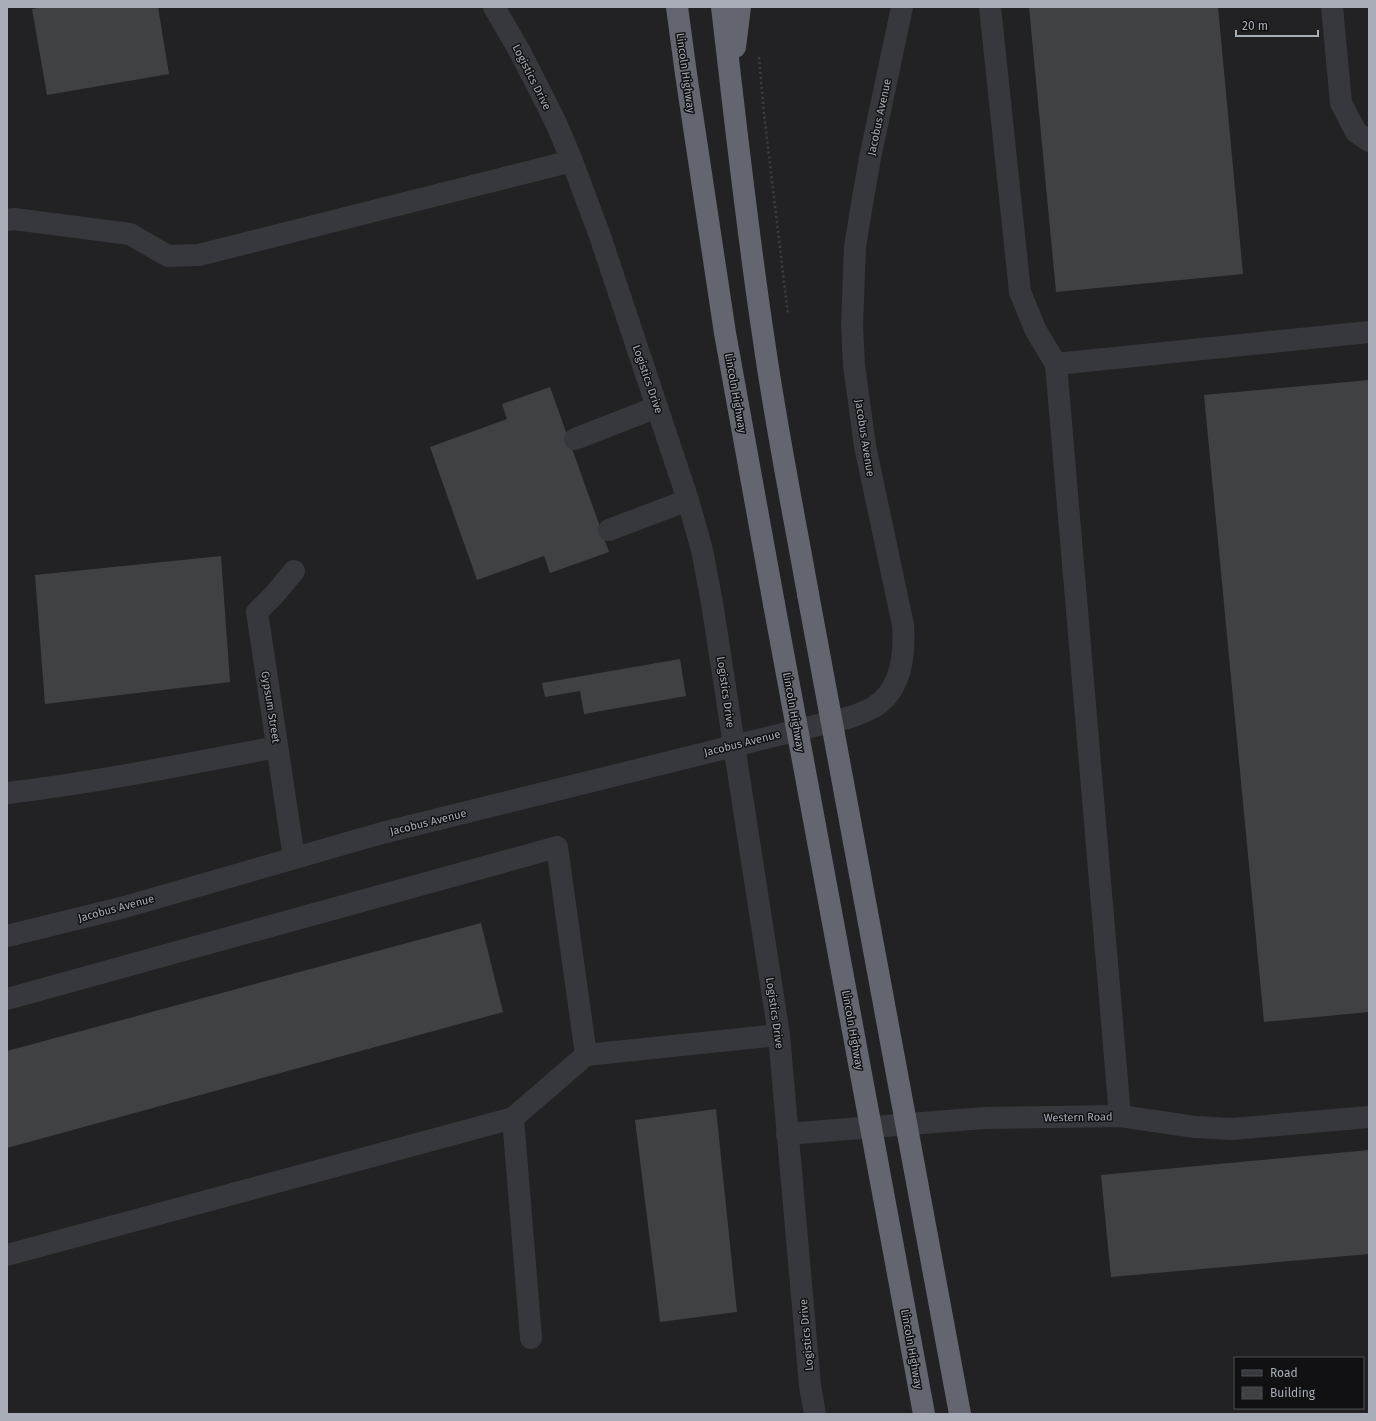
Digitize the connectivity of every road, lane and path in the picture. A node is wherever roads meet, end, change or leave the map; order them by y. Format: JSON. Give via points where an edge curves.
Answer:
{"nodes":[{"id":1,"x":494,"y":7,"type":"edge"},
{"id":2,"x":666,"y":7,"type":"edge"},
{"id":3,"x":677,"y":7,"type":"edge"},
{"id":4,"x":722,"y":7,"type":"edge"},
{"id":5,"x":740,"y":7,"type":"edge"},
{"id":6,"x":902,"y":7,"type":"edge"},
{"id":7,"x":990,"y":7,"type":"edge"},
{"id":8,"x":1332,"y":7,"type":"edge"},
{"id":9,"x":758,"y":50,"type":"dead end"},
{"id":10,"x":686,"y":74,"type":"junction"},
{"id":11,"x":730,"y":80,"type":"junction"},
{"id":12,"x":1369,"y":141,"type":"edge"},
{"id":13,"x":572,"y":161,"type":"junction"},
{"id":14,"x":7,"y":220,"type":"edge"},
{"id":15,"x":788,"y":319,"type":"dead end"},
{"id":16,"x":1369,"y":332,"type":"edge"},
{"id":17,"x":1056,"y":364,"type":"junction"},
{"id":18,"x":658,"y":407,"type":"junction"},
{"id":19,"x":575,"y":439,"type":"dead end"},
{"id":20,"x":688,"y":500,"type":"junction"},
{"id":21,"x":609,"y":530,"type":"dead end"},
{"id":22,"x":294,"y":570,"type":"dead end"},
{"id":23,"x":734,"y":745,"type":"junction"},
{"id":24,"x":277,"y":747,"type":"junction"},
{"id":25,"x":7,"y":793,"type":"edge"},
{"id":26,"x":294,"y":858,"type":"junction"},
{"id":27,"x":7,"y":936,"type":"edge"},
{"id":28,"x":7,"y":999,"type":"edge"},
{"id":29,"x":778,"y":1035,"type":"junction"},
{"id":30,"x":586,"y":1055,"type":"junction"},
{"id":31,"x":1120,"y":1116,"type":"junction"},
{"id":32,"x":1369,"y":1117,"type":"edge"},
{"id":33,"x":513,"y":1118,"type":"junction"},
{"id":34,"x":787,"y":1134,"type":"junction"},
{"id":35,"x":7,"y":1255,"type":"edge"},
{"id":36,"x":531,"y":1338,"type":"dead end"},
{"id":37,"x":815,"y":1414,"type":"edge"},
{"id":38,"x":924,"y":1414,"type":"edge"},
{"id":39,"x":960,"y":1414,"type":"edge"}],
"edges":[{"from":1,"to":13,"type":"street","name":"Logistics Drive","via":[[535,80]]},
{"from":2,"to":10,"type":"highway"},
{"from":3,"to":10,"type":"highway","name":"Lincoln Highway"},
{"from":4,"to":11,"type":"highway"},
{"from":5,"to":11,"type":"highway"},
{"from":6,"to":23,"type":"street","name":"Jacobus Avenue","via":[[862,204],[856,247],[852,325],[854,365],[865,446],[900,607],[904,642],[900,674],[886,697],[870,709],[851,717]]},
{"from":7,"to":17,"type":"street","via":[[1020,292],[1036,331]]},
{"from":8,"to":12,"type":"street","via":[[1341,103],[1356,132]]},
{"from":9,"to":15,"type":"path"},
{"from":10,"to":38,"type":"highway","name":"Lincoln Highway","bridge":true,"via":[[725,333]]},
{"from":11,"to":39,"type":"highway","bridge":true,"via":[[745,211],[783,460]]},
{"from":13,"to":14,"type":"street","via":[[199,255],[168,256],[130,234]]},
{"from":13,"to":18,"type":"street","name":"Logistics Drive"},
{"from":16,"to":17,"type":"street"},
{"from":17,"to":31,"type":"street"},
{"from":18,"to":19,"type":"street"},
{"from":18,"to":20,"type":"street","name":"Logistics Drive"},
{"from":20,"to":21,"type":"street"},
{"from":20,"to":23,"type":"street","name":"Logistics Drive","via":[[708,575]]},
{"from":22,"to":24,"type":"street","name":"Gypsum Street","via":[[257,612]]},
{"from":23,"to":26,"type":"street","name":"Jacobus Avenue","via":[[382,833]]},
{"from":23,"to":29,"type":"street","name":"Logistics Drive"},
{"from":24,"to":25,"type":"street","via":[[142,773]]},
{"from":24,"to":26,"type":"street","name":"Gypsum Street"},
{"from":26,"to":27,"type":"street","name":"Jacobus Avenue","via":[[121,908]]},
{"from":28,"to":30,"type":"street","via":[[557,848]]},
{"from":29,"to":30,"type":"street"},
{"from":29,"to":34,"type":"street","name":"Logistics Drive"},
{"from":30,"to":33,"type":"street"},
{"from":31,"to":32,"type":"street","name":"Western Road","via":[[1195,1127],[1230,1129]]},
{"from":31,"to":34,"type":"street","name":"Western Road","via":[[984,1118]]},
{"from":33,"to":35,"type":"street"},
{"from":33,"to":36,"type":"street"},
{"from":34,"to":37,"type":"street","name":"Logistics Drive","via":[[810,1386]]}]}
